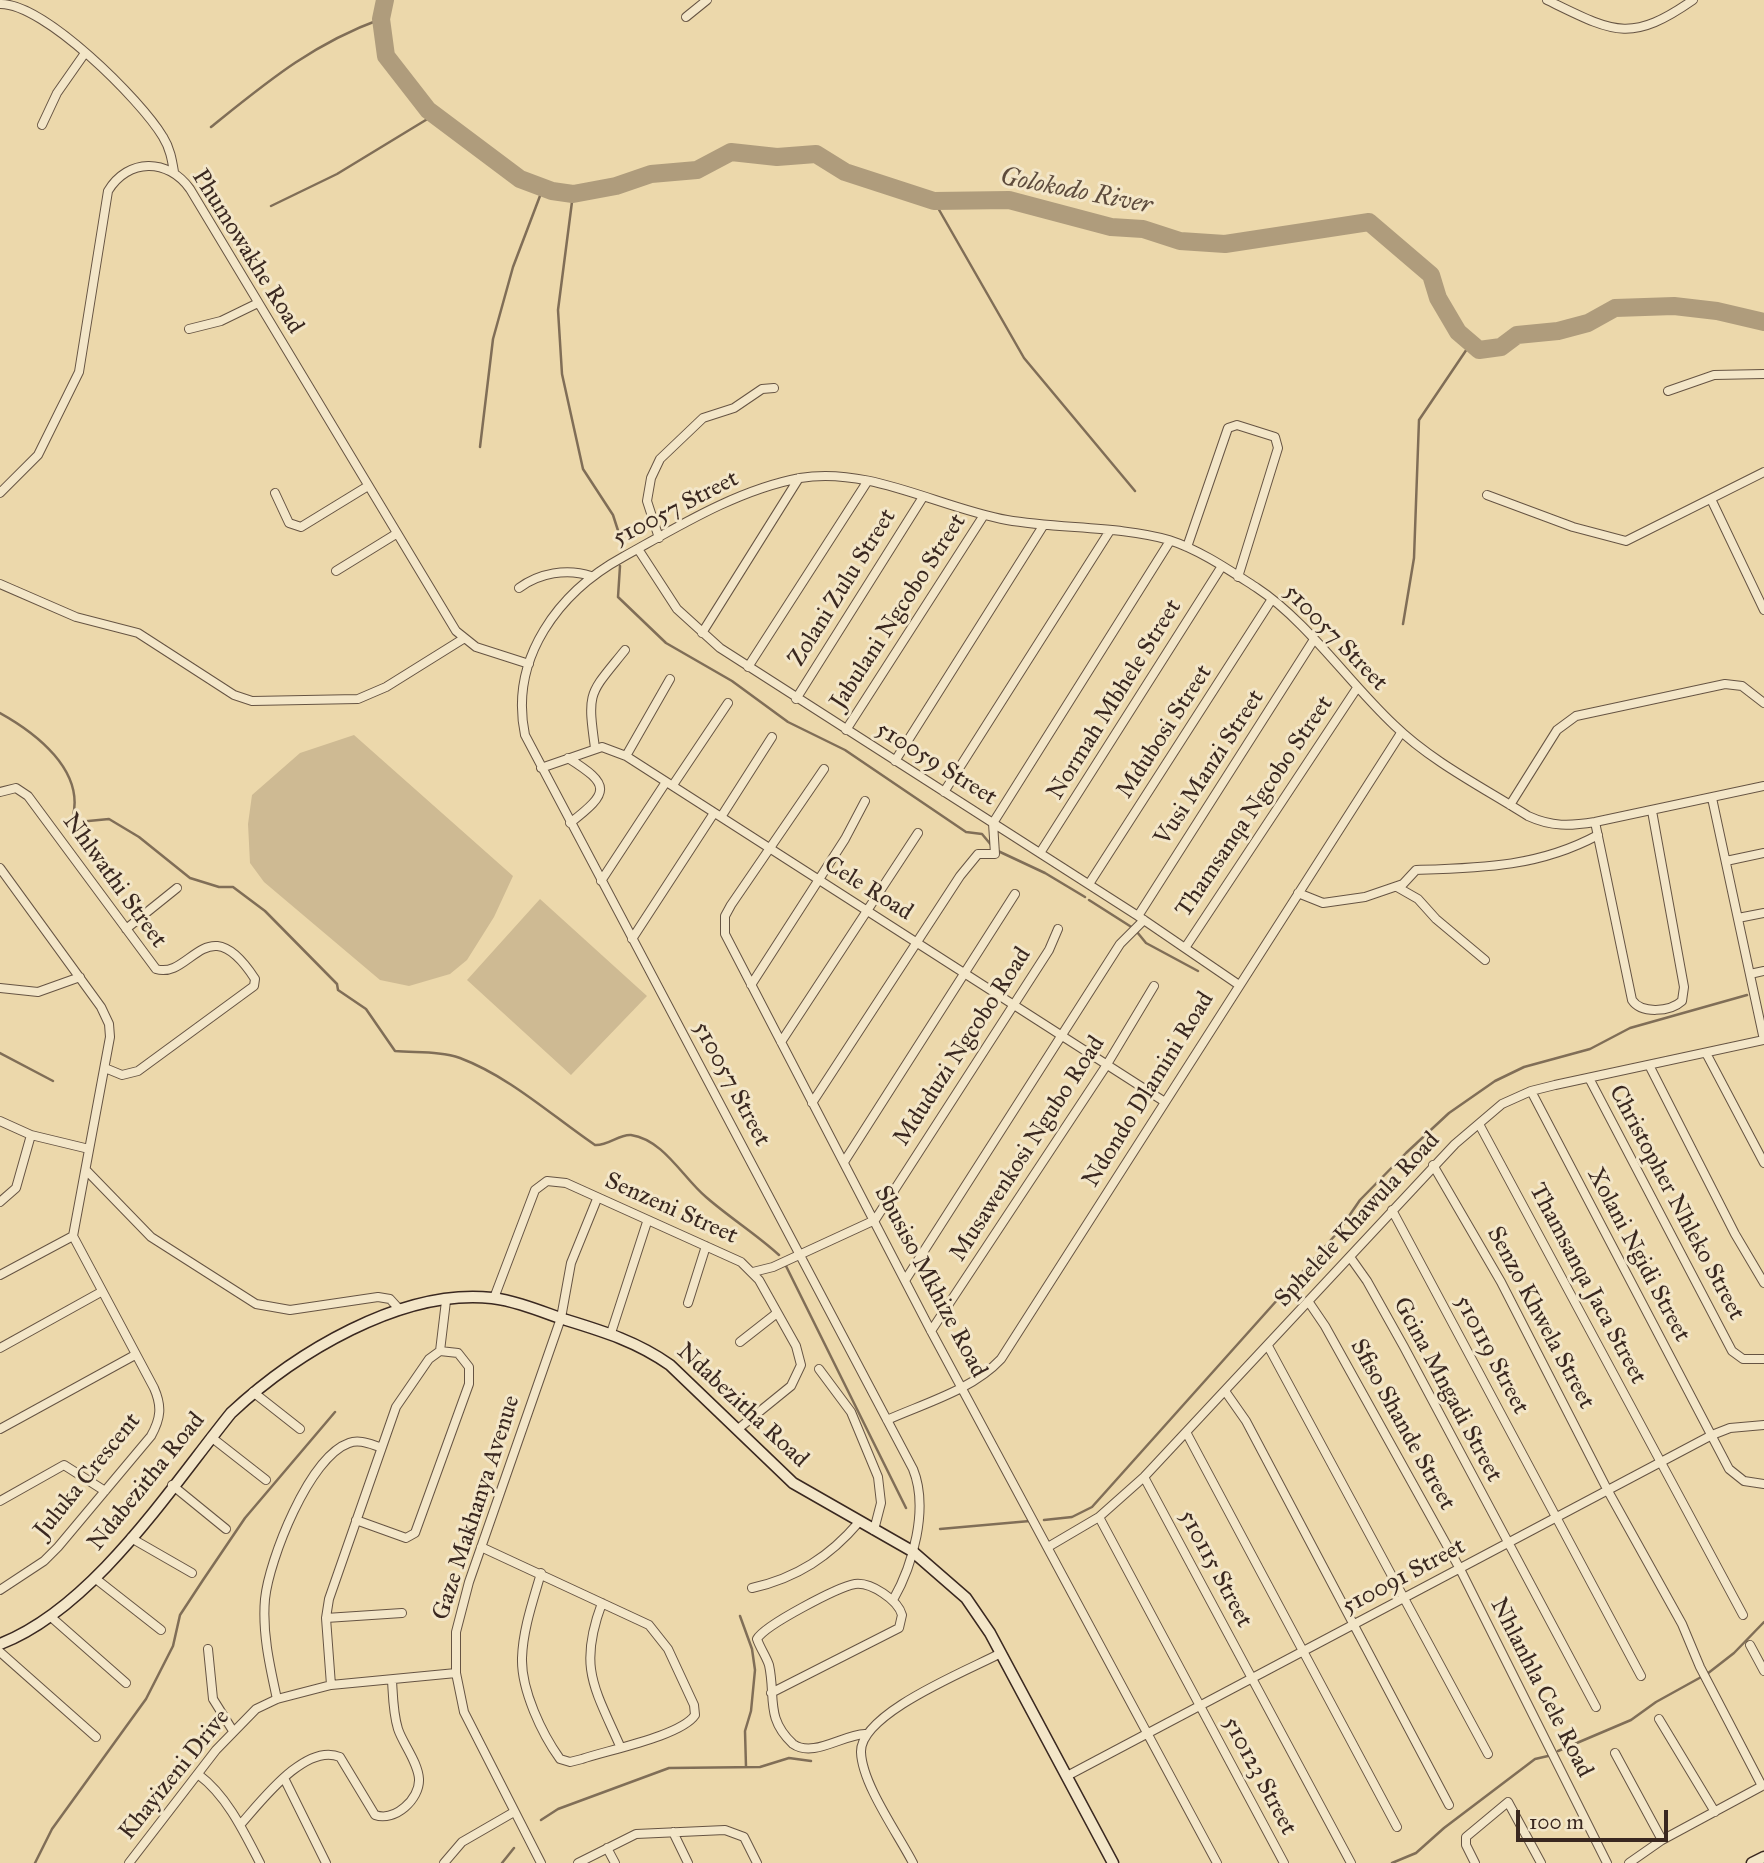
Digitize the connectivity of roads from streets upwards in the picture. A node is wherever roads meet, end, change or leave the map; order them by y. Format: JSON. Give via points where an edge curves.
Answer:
{"nodes":[{"id":1,"x":707,"y":0,"type":"edge"},
{"id":2,"x":1547,"y":0,"type":"edge"},
{"id":3,"x":1693,"y":0,"type":"edge"},
{"id":4,"x":0,"y":4,"type":"edge"},
{"id":5,"x":686,"y":17,"type":"dead end"},
{"id":6,"x":85,"y":53,"type":"junction"},
{"id":7,"x":42,"y":125,"type":"dead end"},
{"id":8,"x":174,"y":172,"type":"junction"},
{"id":9,"x":258,"y":303,"type":"junction"},
{"id":10,"x":189,"y":329,"type":"dead end"},
{"id":11,"x":1764,"y":374,"type":"edge"},
{"id":12,"x":774,"y":388,"type":"dead end"},
{"id":13,"x":1668,"y":391,"type":"dead end"},
{"id":14,"x":1764,"y":472,"type":"edge"},
{"id":15,"x":799,"y":478,"type":"junction"},
{"id":16,"x":867,"y":482,"type":"junction"},
{"id":17,"x":368,"y":486,"type":"junction"},
{"id":18,"x":0,"y":493,"type":"edge"},
{"id":19,"x":275,"y":493,"type":"dead end"},
{"id":20,"x":1487,"y":495,"type":"dead end"},
{"id":21,"x":923,"y":497,"type":"junction"},
{"id":22,"x":1711,"y":499,"type":"junction"},
{"id":23,"x":984,"y":515,"type":"junction"},
{"id":24,"x":1043,"y":526,"type":"junction"},
{"id":25,"x":1110,"y":532,"type":"junction"},
{"id":26,"x":396,"y":534,"type":"junction"},
{"id":27,"x":659,"y":538,"type":"junction"},
{"id":28,"x":1170,"y":541,"type":"junction"},
{"id":29,"x":1187,"y":547,"type":"junction"},
{"id":30,"x":638,"y":549,"type":"junction"},
{"id":31,"x":1222,"y":566,"type":"junction"},
{"id":32,"x":336,"y":571,"type":"dead end"},
{"id":33,"x":591,"y":576,"type":"junction"},
{"id":34,"x":1238,"y":577,"type":"junction"},
{"id":35,"x":0,"y":584,"type":"edge"},
{"id":36,"x":519,"y":588,"type":"dead end"},
{"id":37,"x":1272,"y":599,"type":"junction"},
{"id":38,"x":1764,"y":610,"type":"edge"},
{"id":39,"x":702,"y":633,"type":"junction"},
{"id":40,"x":463,"y":639,"type":"junction"},
{"id":41,"x":1313,"y":641,"type":"junction"},
{"id":42,"x":625,"y":650,"type":"dead end"},
{"id":43,"x":529,"y":664,"type":"junction"},
{"id":44,"x":748,"y":667,"type":"junction"},
{"id":45,"x":670,"y":679,"type":"dead end"},
{"id":46,"x":1357,"y":688,"type":"junction"},
{"id":47,"x":796,"y":699,"type":"junction"},
{"id":48,"x":729,"y":703,"type":"dead end"},
{"id":49,"x":1764,"y":703,"type":"edge"},
{"id":50,"x":846,"y":730,"type":"junction"},
{"id":51,"x":1401,"y":733,"type":"junction"},
{"id":52,"x":772,"y":737,"type":"dead end"},
{"id":53,"x":595,"y":748,"type":"junction"},
{"id":54,"x":626,"y":756,"type":"junction"},
{"id":55,"x":568,"y":758,"type":"junction"},
{"id":56,"x":895,"y":761,"type":"junction"},
{"id":57,"x":541,"y":768,"type":"junction"},
{"id":58,"x":824,"y":769,"type":"dead end"},
{"id":59,"x":670,"y":783,"type":"junction"},
{"id":60,"x":1764,"y":786,"type":"edge"},
{"id":61,"x":0,"y":792,"type":"edge"},
{"id":62,"x":944,"y":792,"type":"junction"},
{"id":63,"x":1712,"y":798,"type":"junction"},
{"id":64,"x":865,"y":802,"type":"dead end"},
{"id":65,"x":1510,"y":804,"type":"junction"},
{"id":66,"x":1652,"y":811,"type":"junction"},
{"id":67,"x":718,"y":815,"type":"junction"},
{"id":68,"x":1595,"y":822,"type":"junction"},
{"id":69,"x":570,"y":823,"type":"junction"},
{"id":70,"x":993,"y":823,"type":"junction"},
{"id":71,"x":918,"y":833,"type":"dead end"},
{"id":72,"x":1598,"y":835,"type":"junction"},
{"id":73,"x":771,"y":850,"type":"junction"},
{"id":74,"x":1040,"y":853,"type":"junction"},
{"id":75,"x":1764,"y":853,"type":"edge"},
{"id":76,"x":1726,"y":861,"type":"junction"},
{"id":77,"x":0,"y":868,"type":"edge"},
{"id":78,"x":601,"y":881,"type":"junction"},
{"id":79,"x":819,"y":881,"type":"junction"},
{"id":80,"x":1089,"y":884,"type":"junction"},
{"id":81,"x":1397,"y":887,"type":"junction"},
{"id":82,"x":177,"y":888,"type":"dead end"},
{"id":83,"x":1298,"y":893,"type":"junction"},
{"id":84,"x":1015,"y":894,"type":"dead end"},
{"id":85,"x":868,"y":912,"type":"junction"},
{"id":86,"x":1764,"y":913,"type":"edge"},
{"id":87,"x":1141,"y":918,"type":"junction"},
{"id":88,"x":1738,"y":918,"type":"junction"},
{"id":89,"x":126,"y":929,"type":"junction"},
{"id":90,"x":1058,"y":929,"type":"dead end"},
{"id":91,"x":632,"y":939,"type":"junction"},
{"id":92,"x":917,"y":943,"type":"junction"},
{"id":93,"x":1185,"y":948,"type":"junction"},
{"id":94,"x":1485,"y":960,"type":"dead end"},
{"id":95,"x":1764,"y":971,"type":"edge"},
{"id":96,"x":965,"y":974,"type":"junction"},
{"id":97,"x":1750,"y":974,"type":"junction"},
{"id":98,"x":80,"y":977,"type":"junction"},
{"id":99,"x":751,"y":985,"type":"junction"},
{"id":100,"x":1239,"y":985,"type":"junction"},
{"id":101,"x":1154,"y":986,"type":"dead end"},
{"id":102,"x":0,"y":988,"type":"edge"},
{"id":103,"x":1013,"y":1004,"type":"junction"},
{"id":104,"x":1061,"y":1035,"type":"junction"},
{"id":105,"x":1764,"y":1036,"type":"edge"},
{"id":106,"x":781,"y":1042,"type":"junction"},
{"id":107,"x":1706,"y":1053,"type":"junction"},
{"id":108,"x":1649,"y":1065,"type":"junction"},
{"id":109,"x":1106,"y":1066,"type":"junction"},
{"id":110,"x":105,"y":1068,"type":"junction"},
{"id":111,"x":1589,"y":1078,"type":"junction"},
{"id":112,"x":1531,"y":1091,"type":"junction"},
{"id":113,"x":1165,"y":1102,"type":"junction"},
{"id":114,"x":812,"y":1103,"type":"junction"},
{"id":115,"x":2,"y":1124,"type":"edge"},
{"id":116,"x":1479,"y":1124,"type":"junction"},
{"id":117,"x":31,"y":1135,"type":"junction"},
{"id":118,"x":89,"y":1149,"type":"junction"},
{"id":119,"x":844,"y":1162,"type":"junction"},
{"id":120,"x":1764,"y":1163,"type":"edge"},
{"id":121,"x":1433,"y":1165,"type":"junction"},
{"id":122,"x":86,"y":1170,"type":"junction"},
{"id":123,"x":597,"y":1199,"type":"junction"},
{"id":124,"x":0,"y":1202,"type":"edge"},
{"id":125,"x":1392,"y":1210,"type":"junction"},
{"id":126,"x":875,"y":1220,"type":"junction"},
{"id":127,"x":647,"y":1222,"type":"junction"},
{"id":128,"x":72,"y":1237,"type":"junction"},
{"id":129,"x":706,"y":1246,"type":"junction"},
{"id":130,"x":800,"y":1254,"type":"junction"},
{"id":131,"x":1350,"y":1257,"type":"junction"},
{"id":132,"x":753,"y":1272,"type":"junction"},
{"id":133,"x":0,"y":1275,"type":"edge"},
{"id":134,"x":906,"y":1279,"type":"junction"},
{"id":135,"x":1764,"y":1283,"type":"edge"},
{"id":136,"x":101,"y":1292,"type":"junction"},
{"id":137,"x":494,"y":1298,"type":"junction"},
{"id":138,"x":446,"y":1301,"type":"junction"},
{"id":139,"x":1308,"y":1301,"type":"junction"},
{"id":140,"x":688,"y":1303,"type":"dead end"},
{"id":141,"x":400,"y":1310,"type":"junction"},
{"id":142,"x":777,"y":1313,"type":"junction"},
{"id":143,"x":561,"y":1318,"type":"junction"},
{"id":144,"x":931,"y":1331,"type":"junction"},
{"id":145,"x":611,"y":1333,"type":"junction"},
{"id":146,"x":740,"y":1342,"type":"dead end"},
{"id":147,"x":1268,"y":1346,"type":"junction"},
{"id":148,"x":0,"y":1348,"type":"edge"},
{"id":149,"x":440,"y":1351,"type":"junction"},
{"id":150,"x":135,"y":1355,"type":"junction"},
{"id":151,"x":1764,"y":1359,"type":"edge"},
{"id":152,"x":819,"y":1369,"type":"dead end"},
{"id":153,"x":964,"y":1386,"type":"junction"},
{"id":154,"x":1225,"y":1391,"type":"junction"},
{"id":155,"x":253,"y":1392,"type":"junction"},
{"id":156,"x":887,"y":1420,"type":"junction"},
{"id":157,"x":1764,"y":1424,"type":"edge"},
{"id":158,"x":0,"y":1429,"type":"edge"},
{"id":159,"x":300,"y":1429,"type":"dead end"},
{"id":160,"x":738,"y":1429,"type":"junction"},
{"id":161,"x":1186,"y":1432,"type":"junction"},
{"id":162,"x":1712,"y":1435,"type":"junction"},
{"id":163,"x":211,"y":1437,"type":"junction"},
{"id":164,"x":380,"y":1447,"type":"junction"},
{"id":165,"x":1661,"y":1463,"type":"junction"},
{"id":166,"x":1144,"y":1477,"type":"junction"},
{"id":167,"x":266,"y":1480,"type":"dead end"},
{"id":168,"x":1764,"y":1484,"type":"edge"},
{"id":169,"x":172,"y":1485,"type":"junction"},
{"id":170,"x":105,"y":1490,"type":"junction"},
{"id":171,"x":1608,"y":1491,"type":"junction"},
{"id":172,"x":0,"y":1501,"type":"edge"},
{"id":173,"x":1099,"y":1517,"type":"junction"},
{"id":174,"x":1557,"y":1518,"type":"junction"},
{"id":175,"x":356,"y":1520,"type":"junction"},
{"id":176,"x":859,"y":1522,"type":"junction"},
{"id":177,"x":226,"y":1529,"type":"dead end"},
{"id":178,"x":874,"y":1530,"type":"junction"},
{"id":179,"x":131,"y":1538,"type":"junction"},
{"id":180,"x":1507,"y":1545,"type":"junction"},
{"id":181,"x":1048,"y":1546,"type":"junction"},
{"id":182,"x":481,"y":1547,"type":"junction"},
{"id":183,"x":912,"y":1550,"type":"junction"},
{"id":184,"x":1460,"y":1569,"type":"junction"},
{"id":185,"x":192,"y":1573,"type":"dead end"},
{"id":186,"x":541,"y":1573,"type":"junction"},
{"id":187,"x":96,"y":1578,"type":"junction"},
{"id":188,"x":752,"y":1588,"type":"dead end"},
{"id":189,"x":0,"y":1590,"type":"edge"},
{"id":190,"x":1405,"y":1599,"type":"junction"},
{"id":191,"x":893,"y":1600,"type":"junction"},
{"id":192,"x":602,"y":1603,"type":"junction"},
{"id":193,"x":402,"y":1613,"type":"dead end"},
{"id":194,"x":1743,"y":1615,"type":"dead end"},
{"id":195,"x":51,"y":1617,"type":"junction"},
{"id":196,"x":326,"y":1618,"type":"junction"},
{"id":197,"x":1355,"y":1625,"type":"junction"},
{"id":198,"x":161,"y":1630,"type":"dead end"},
{"id":199,"x":0,"y":1644,"type":"edge"},
{"id":200,"x":1750,"y":1645,"type":"dead end"},
{"id":201,"x":208,"y":1649,"type":"dead end"},
{"id":202,"x":0,"y":1652,"type":"edge"},
{"id":203,"x":1303,"y":1652,"type":"junction"},
{"id":204,"x":1001,"y":1653,"type":"junction"},
{"id":205,"x":1764,"y":1671,"type":"edge"},
{"id":206,"x":456,"y":1673,"type":"junction"},
{"id":207,"x":1641,"y":1676,"type":"dead end"},
{"id":208,"x":393,"y":1680,"type":"junction"},
{"id":209,"x":1251,"y":1680,"type":"junction"},
{"id":210,"x":126,"y":1683,"type":"dead end"},
{"id":211,"x":331,"y":1685,"type":"junction"},
{"id":212,"x":771,"y":1693,"type":"junction"},
{"id":213,"x":277,"y":1699,"type":"junction"},
{"id":214,"x":1201,"y":1706,"type":"junction"},
{"id":215,"x":1596,"y":1707,"type":"dead end"},
{"id":216,"x":1659,"y":1719,"type":"dead end"},
{"id":217,"x":233,"y":1731,"type":"junction"},
{"id":218,"x":865,"y":1734,"type":"junction"},
{"id":219,"x":1147,"y":1736,"type":"junction"},
{"id":220,"x":96,"y":1737,"type":"dead end"},
{"id":221,"x":620,"y":1746,"type":"junction"},
{"id":222,"x":1615,"y":1753,"type":"dead end"},
{"id":223,"x":1488,"y":1754,"type":"dead end"},
{"id":224,"x":199,"y":1775,"type":"junction"},
{"id":225,"x":1067,"y":1776,"type":"junction"},
{"id":226,"x":284,"y":1778,"type":"junction"},
{"id":227,"x":1763,"y":1785,"type":"edge"},
{"id":228,"x":1449,"y":1805,"type":"dead end"},
{"id":229,"x":514,"y":1812,"type":"junction"},
{"id":230,"x":1715,"y":1812,"type":"junction"},
{"id":231,"x":240,"y":1825,"type":"junction"},
{"id":232,"x":1397,"y":1827,"type":"dead end"},
{"id":233,"x":673,"y":1832,"type":"junction"},
{"id":234,"x":1662,"y":1840,"type":"junction"},
{"id":235,"x":607,"y":1848,"type":"junction"},
{"id":236,"x":1764,"y":1857,"type":"edge"},
{"id":237,"x":129,"y":1863,"type":"edge"},
{"id":238,"x":260,"y":1863,"type":"edge"},
{"id":239,"x":326,"y":1863,"type":"edge"},
{"id":240,"x":444,"y":1863,"type":"edge"},
{"id":241,"x":541,"y":1863,"type":"edge"},
{"id":242,"x":578,"y":1863,"type":"edge"},
{"id":243,"x":615,"y":1863,"type":"edge"},
{"id":244,"x":688,"y":1863,"type":"edge"},
{"id":245,"x":757,"y":1863,"type":"edge"},
{"id":246,"x":914,"y":1863,"type":"edge"},
{"id":247,"x":1113,"y":1863,"type":"edge"},
{"id":248,"x":1217,"y":1863,"type":"edge"},
{"id":249,"x":1284,"y":1863,"type":"edge"},
{"id":250,"x":1351,"y":1863,"type":"edge"},
{"id":251,"x":1475,"y":1863,"type":"edge"},
{"id":252,"x":1541,"y":1863,"type":"edge"},
{"id":253,"x":1607,"y":1863,"type":"edge"},
{"id":254,"x":1629,"y":1863,"type":"edge"},
{"id":255,"x":1752,"y":1863,"type":"edge"}],
"edges":[{"from":1,"to":5,"type":"street"},
{"from":2,"to":3,"type":"street","via":[[1607,26],[1637,29],[1662,21]]},
{"from":4,"to":6,"type":"street","via":[[15,6],[55,28]]},
{"from":6,"to":7,"type":"street","via":[[57,93]]},
{"from":6,"to":8,"type":"street","via":[[160,131],[169,146]]},
{"from":8,"to":9,"type":"street","name":"Phumowakhe Road","via":[[190,189]]},
{"from":8,"to":18,"type":"street","name":"Phumowakhe Road","via":[[138,166],[122,174],[108,191],[79,373],[38,455]]},
{"from":9,"to":10,"type":"street","via":[[221,321]]},
{"from":9,"to":17,"type":"street","name":"Phumowakhe Road"},
{"from":11,"to":13,"type":"street","via":[[1714,375]]},
{"from":12,"to":27,"type":"street","via":[[703,418],[660,459],[647,501]]},
{"from":14,"to":22,"type":"street"},
{"from":15,"to":16,"type":"street","name":"510057 Street","via":[[825,476]]},
{"from":15,"to":27,"type":"street","name":"510057 Street","via":[[732,500]]},
{"from":15,"to":39,"type":"street"},
{"from":16,"to":21,"type":"street","name":"510057 Street"},
{"from":16,"to":44,"type":"street"},
{"from":17,"to":19,"type":"street","via":[[301,527],[289,523]]},
{"from":17,"to":26,"type":"street","name":"Phumowakhe Road"},
{"from":20,"to":22,"type":"street","via":[[1626,541]]},
{"from":21,"to":23,"type":"street","name":"510057 Street"},
{"from":21,"to":47,"type":"street","name":"Zolani Zulu Street"},
{"from":22,"to":38,"type":"street"},
{"from":23,"to":24,"type":"street","name":"510057 Street"},
{"from":23,"to":50,"type":"street","name":"Jabulani Ngcobo Street"},
{"from":24,"to":25,"type":"street","name":"510057 Street"},
{"from":24,"to":56,"type":"street"},
{"from":25,"to":28,"type":"street","name":"510057 Street"},
{"from":25,"to":62,"type":"street"},
{"from":26,"to":32,"type":"street"},
{"from":26,"to":40,"type":"street","name":"Phumowakhe Road"},
{"from":27,"to":30,"type":"street","name":"510057 Street"},
{"from":28,"to":29,"type":"street","name":"510057 Street"},
{"from":28,"to":70,"type":"street"},
{"from":29,"to":31,"type":"street","name":"510057 Street"},
{"from":29,"to":34,"type":"street","via":[[1228,428],[1237,425],[1275,437],[1278,448]]},
{"from":30,"to":33,"type":"street","name":"510057 Street"},
{"from":30,"to":39,"type":"street","name":"510059 Street","via":[[668,597]]},
{"from":31,"to":34,"type":"street","name":"510057 Street"},
{"from":31,"to":74,"type":"street","name":"Normah Mbhele Street"},
{"from":33,"to":36,"type":"street","via":[[560,572]]},
{"from":33,"to":43,"type":"street","name":"510057 Street","via":[[555,610]]},
{"from":34,"to":37,"type":"street","name":"510057 Street"},
{"from":35,"to":40,"type":"street","via":[[76,617],[138,633],[234,695],[252,701],[358,699]]},
{"from":37,"to":41,"type":"street","name":"510057 Street"},
{"from":37,"to":80,"type":"street","name":"Mdubosi Street"},
{"from":39,"to":44,"type":"street","name":"510059 Street"},
{"from":40,"to":43,"type":"street","name":"Phumowakhe Road"},
{"from":41,"to":46,"type":"street","name":"510057 Street"},
{"from":41,"to":87,"type":"street","name":"Vusi Manzi Street"},
{"from":42,"to":53,"type":"street","via":[[592,694]]},
{"from":43,"to":57,"type":"street","name":"510057 Street","via":[[522,722]]},
{"from":44,"to":47,"type":"street","name":"510059 Street"},
{"from":45,"to":54,"type":"street"},
{"from":46,"to":51,"type":"street","name":"510057 Street"},
{"from":46,"to":93,"type":"street","name":"Thamsanqa Ngcobo Street"},
{"from":47,"to":50,"type":"street","name":"510059 Street"},
{"from":48,"to":59,"type":"street"},
{"from":49,"to":65,"type":"street","via":[[1742,686],[1724,684],[1576,716],[1557,730]]},
{"from":50,"to":56,"type":"street","name":"510059 Street"},
{"from":51,"to":65,"type":"street","name":"510057 Street"},
{"from":51,"to":83,"type":"street","name":"Ndondo Dlamini Road"},
{"from":52,"to":67,"type":"street"},
{"from":53,"to":54,"type":"street","name":"Cele Road"},
{"from":53,"to":55,"type":"street"},
{"from":54,"to":59,"type":"street","name":"Cele Road"},
{"from":55,"to":57,"type":"street"},
{"from":55,"to":69,"type":"street","via":[[597,777],[602,787],[600,797]]},
{"from":56,"to":62,"type":"street","name":"510059 Street"},
{"from":57,"to":69,"type":"street","name":"510057 Street"},
{"from":58,"to":73,"type":"street"},
{"from":59,"to":67,"type":"street","name":"Cele Road"},
{"from":59,"to":78,"type":"street"},
{"from":60,"to":63,"type":"street","name":"510057 Street"},
{"from":61,"to":89,"type":"street","name":"Nhlwathi Street","via":[[16,788],[28,796]]},
{"from":62,"to":70,"type":"street","name":"510059 Street"},
{"from":63,"to":66,"type":"street","name":"510057 Street"},
{"from":63,"to":76,"type":"street"},
{"from":64,"to":79,"type":"street"},
{"from":65,"to":68,"type":"street","name":"510057 Street","via":[[1549,825]]},
{"from":66,"to":68,"type":"street","name":"510057 Street"},
{"from":66,"to":72,"type":"street","via":[[1684,986],[1678,1005],[1643,1009],[1633,1004]]},
{"from":67,"to":73,"type":"street","name":"Cele Road"},
{"from":67,"to":91,"type":"street"},
{"from":68,"to":72,"type":"street"},
{"from":69,"to":78,"type":"street","name":"510057 Street"},
{"from":70,"to":74,"type":"street","name":"510059 Street"},
{"from":70,"to":92,"type":"street","via":[[995,854],[978,854]]},
{"from":71,"to":85,"type":"street"},
{"from":72,"to":81,"type":"street","via":[[1546,858],[1456,870],[1416,870]]},
{"from":73,"to":79,"type":"street","name":"Cele Road"},
{"from":73,"to":99,"type":"street","name":"Sbusiso Mkhize Road","via":[[731,905],[724,924]]},
{"from":74,"to":80,"type":"street","name":"510059 Street"},
{"from":75,"to":76,"type":"street"},
{"from":76,"to":88,"type":"street"},
{"from":77,"to":98,"type":"street"},
{"from":78,"to":91,"type":"street","name":"510057 Street"},
{"from":79,"to":85,"type":"street","name":"Cele Road"},
{"from":79,"to":99,"type":"street"},
{"from":80,"to":87,"type":"street","name":"510059 Street"},
{"from":81,"to":83,"type":"street","via":[[1332,903],[1318,903]]},
{"from":81,"to":94,"type":"street","via":[[1418,898]]},
{"from":82,"to":89,"type":"street"},
{"from":83,"to":100,"type":"street","name":"Ndondo Dlamini Road"},
{"from":84,"to":96,"type":"street","name":"Mduduzi Ngcobo Road"},
{"from":85,"to":92,"type":"street","name":"Cele Road"},
{"from":85,"to":106,"type":"street"},
{"from":86,"to":88,"type":"street"},
{"from":87,"to":93,"type":"street","name":"510059 Street"},
{"from":87,"to":104,"type":"street","name":"Musawenkosi Ngubo Road"},
{"from":88,"to":97,"type":"street"},
{"from":89,"to":110,"type":"street","name":"Nhlwathi Street","via":[[156,970],[167,971],[205,946],[217,945],[256,982],[138,1072],[122,1075]]},
{"from":90,"to":103,"type":"street","name":"Mduduzi Ngcobo Road"},
{"from":91,"to":130,"type":"street","name":"510057 Street"},
{"from":92,"to":96,"type":"street","name":"Cele Road"},
{"from":92,"to":114,"type":"street"},
{"from":93,"to":100,"type":"street","name":"510059 Street"},
{"from":95,"to":97,"type":"street"},
{"from":96,"to":103,"type":"street","name":"Cele Road"},
{"from":96,"to":119,"type":"street","name":"Mduduzi Ngcobo Road"},
{"from":97,"to":105,"type":"street"},
{"from":98,"to":102,"type":"street","via":[[38,992]]},
{"from":98,"to":110,"type":"street","via":[[109,1024]]},
{"from":99,"to":106,"type":"street","name":"Sbusiso Mkhize Road"},
{"from":100,"to":113,"type":"street","name":"Ndondo Dlamini Road"},
{"from":101,"to":109,"type":"street","name":"Musawenkosi Ngubo Road"},
{"from":103,"to":104,"type":"street","name":"Cele Road"},
{"from":103,"to":126,"type":"street","name":"Mduduzi Ngcobo Road"},
{"from":104,"to":109,"type":"street","name":"Cele Road"},
{"from":104,"to":134,"type":"street","name":"Musawenkosi Ngubo Road"},
{"from":105,"to":107,"type":"street","name":"Sphelele Khawula Road"},
{"from":106,"to":114,"type":"street","name":"Sbusiso Mkhize Road"},
{"from":107,"to":108,"type":"street","name":"Sphelele Khawula Road"},
{"from":107,"to":120,"type":"street"},
{"from":108,"to":111,"type":"street","name":"Sphelele Khawula Road"},
{"from":108,"to":135,"type":"street"},
{"from":109,"to":113,"type":"street","name":"Cele Road"},
{"from":109,"to":144,"type":"street","name":"Musawenkosi Ngubo Road"},
{"from":110,"to":118,"type":"street"},
{"from":111,"to":112,"type":"street","name":"Sphelele Khawula Road"},
{"from":111,"to":151,"type":"street","name":"Christopher Nhleko Street","via":[[1732,1351],[1743,1359]]},
{"from":112,"to":116,"type":"street","name":"Sphelele Khawula Road","via":[[1502,1104]]},
{"from":112,"to":162,"type":"street","name":"Xolani Ngidi Street"},
{"from":113,"to":153,"type":"street","name":"Ndondo Dlamini Road","via":[[1001,1359]]},
{"from":114,"to":119,"type":"street","name":"Sbusiso Mkhize Road"},
{"from":115,"to":117,"type":"street"},
{"from":116,"to":121,"type":"street","name":"Sphelele Khawula Road"},
{"from":116,"to":165,"type":"street","name":"Thamsanqa Jaca Street"},
{"from":117,"to":118,"type":"street"},
{"from":117,"to":124,"type":"street","via":[[16,1188]]},
{"from":118,"to":122,"type":"street"},
{"from":119,"to":126,"type":"street","name":"Sbusiso Mkhize Road"},
{"from":121,"to":125,"type":"street","name":"Sphelele Khawula Road"},
{"from":121,"to":171,"type":"street","name":"Senzo Khwela Street","via":[[1501,1282]]},
{"from":122,"to":128,"type":"street"},
{"from":122,"to":141,"type":"street","via":[[151,1237],[256,1304],[290,1310],[378,1297],[390,1299]]},
{"from":123,"to":127,"type":"street","name":"Senzeni Street"},
{"from":123,"to":137,"type":"street","name":"Senzeni Street","via":[[566,1184],[547,1181],[539,1185]]},
{"from":123,"to":143,"type":"street","name":"Gaze Makhanya Avenue","via":[[571,1263]]},
{"from":125,"to":131,"type":"street","name":"Sphelele Khawula Road"},
{"from":125,"to":174,"type":"street","name":"510119 Street"},
{"from":126,"to":130,"type":"street"},
{"from":126,"to":134,"type":"street","name":"Sbusiso Mkhize Road"},
{"from":127,"to":129,"type":"street","name":"Senzeni Street"},
{"from":127,"to":145,"type":"street"},
{"from":128,"to":133,"type":"street"},
{"from":128,"to":136,"type":"street","name":"Juluka Crescent"},
{"from":129,"to":132,"type":"street","name":"Senzeni Street"},
{"from":129,"to":140,"type":"street"},
{"from":130,"to":132,"type":"street"},
{"from":130,"to":156,"type":"street","name":"510057 Street"},
{"from":131,"to":139,"type":"street","name":"Sphelele Khawula Road"},
{"from":131,"to":180,"type":"street","name":"Gcina Mngadi Street","via":[[1404,1347]]},
{"from":132,"to":142,"type":"street","name":"Senzeni Street"},
{"from":134,"to":144,"type":"street","name":"Sbusiso Mkhize Road"},
{"from":136,"to":148,"type":"street"},
{"from":136,"to":150,"type":"street","name":"Juluka Crescent"},
{"from":137,"to":138,"type":"street","name":"Ndabezitha Road"},
{"from":137,"to":143,"type":"street","name":"Ndabezitha Road"},
{"from":138,"to":141,"type":"street","name":"Ndabezitha Road"},
{"from":138,"to":149,"type":"street"},
{"from":139,"to":147,"type":"street","name":"Sphelele Khawula Road"},
{"from":139,"to":184,"type":"street","name":"Sfiso Shande Street"},
{"from":141,"to":155,"type":"street","name":"Ndabezitha Road","via":[[349,1330]]},
{"from":142,"to":146,"type":"street"},
{"from":142,"to":160,"type":"street","name":"Senzeni Street","via":[[800,1356],[800,1372],[790,1386]]},
{"from":143,"to":145,"type":"street","name":"Ndabezitha Road"},
{"from":143,"to":182,"type":"street","name":"Gaze Makhanya Avenue"},
{"from":144,"to":153,"type":"street","name":"Sbusiso Mkhize Road"},
{"from":145,"to":160,"type":"street","name":"Ndabezitha Road","via":[[670,1365]]},
{"from":147,"to":154,"type":"street","name":"Sphelele Khawula Road"},
{"from":147,"to":190,"type":"street"},
{"from":149,"to":164,"type":"street","via":[[402,1395]]},
{"from":149,"to":175,"type":"street","via":[[458,1353],[470,1376],[415,1533],[406,1538]]},
{"from":150,"to":158,"type":"street"},
{"from":150,"to":170,"type":"street","name":"Juluka Crescent","via":[[158,1398],[160,1416],[151,1436]]},
{"from":152,"to":178,"type":"street","via":[[851,1412],[877,1477],[881,1503]]},
{"from":153,"to":156,"type":"street","name":"Ndondo Dlamini Road"},
{"from":153,"to":181,"type":"street","name":"Sbusiso Mkhize Road"},
{"from":154,"to":161,"type":"street","name":"Sphelele Khawula Road"},
{"from":154,"to":197,"type":"street"},
{"from":155,"to":159,"type":"street"},
{"from":155,"to":163,"type":"street","name":"Ndabezitha Road"},
{"from":156,"to":183,"type":"street","name":"510057 Street","via":[[919,1487]]},
{"from":157,"to":162,"type":"street","name":"510091 Street"},
{"from":160,"to":176,"type":"street","name":"Ndabezitha Road","via":[[793,1483]]},
{"from":161,"to":166,"type":"street","name":"Sphelele Khawula Road"},
{"from":161,"to":203,"type":"street"},
{"from":162,"to":165,"type":"street","name":"510091 Street"},
{"from":162,"to":168,"type":"street","name":"Xolani Ngidi Street","via":[[1734,1476]]},
{"from":163,"to":167,"type":"street"},
{"from":163,"to":169,"type":"street","name":"Ndabezitha Road"},
{"from":164,"to":175,"type":"street"},
{"from":164,"to":213,"type":"street","via":[[352,1441],[340,1448],[306,1488],[287,1524],[265,1600],[265,1633]]},
{"from":165,"to":171,"type":"street","name":"510091 Street"},
{"from":165,"to":194,"type":"street","name":"Thamsanqa Jaca Street"},
{"from":166,"to":173,"type":"street","name":"Sphelele Khawula Road"},
{"from":166,"to":209,"type":"street","name":"510115 Street"},
{"from":169,"to":177,"type":"street"},
{"from":169,"to":179,"type":"street","name":"Ndabezitha Road"},
{"from":170,"to":172,"type":"street","via":[[64,1465]]},
{"from":170,"to":189,"type":"street","name":"Juluka Crescent","via":[[51,1555]]},
{"from":171,"to":174,"type":"street","name":"510091 Street"},
{"from":171,"to":227,"type":"street","name":"Senzo Khwela Street"},
{"from":173,"to":181,"type":"street","name":"Sphelele Khawula Road"},
{"from":173,"to":214,"type":"street","name":"510123 Street"},
{"from":174,"to":180,"type":"street","name":"510091 Street"},
{"from":174,"to":207,"type":"street","name":"510119 Street"},
{"from":175,"to":196,"type":"street"},
{"from":176,"to":178,"type":"street","name":"Ndabezitha Road"},
{"from":176,"to":188,"type":"street","via":[[809,1567]]},
{"from":178,"to":183,"type":"street","name":"Ndabezitha Road"},
{"from":179,"to":185,"type":"street"},
{"from":179,"to":187,"type":"street","name":"Ndabezitha Road"},
{"from":180,"to":184,"type":"street","name":"510091 Street"},
{"from":180,"to":215,"type":"street","name":"Gcina Mngadi Street"},
{"from":181,"to":219,"type":"street","name":"Sbusiso Mkhize Road"},
{"from":182,"to":186,"type":"street"},
{"from":182,"to":206,"type":"street","name":"Gaze Makhanya Avenue","via":[[460,1611]]},
{"from":183,"to":191,"type":"street","name":"510057 Street","via":[[907,1574]]},
{"from":183,"to":204,"type":"street","name":"Ndabezitha Road","via":[[966,1598]]},
{"from":184,"to":190,"type":"street","name":"510091 Street"},
{"from":184,"to":253,"type":"street","name":"Nhlanhla Cele Road"},
{"from":186,"to":192,"type":"street"},
{"from":186,"to":221,"type":"street","via":[[524,1638],[523,1667],[550,1743],[565,1762]]},
{"from":187,"to":195,"type":"street","name":"Ndabezitha Road"},
{"from":187,"to":198,"type":"street"},
{"from":190,"to":197,"type":"street","name":"510091 Street"},
{"from":190,"to":223,"type":"street"},
{"from":191,"to":212,"type":"street","via":[[902,1615],[894,1632]]},
{"from":191,"to":212,"type":"street","via":[[856,1584],[795,1612],[759,1635],[757,1643],[769,1667]]},
{"from":192,"to":221,"type":"street","via":[[589,1646],[591,1676]]},
{"from":192,"to":221,"type":"street","via":[[654,1631],[675,1661],[696,1711],[692,1721],[676,1730]]},
{"from":193,"to":196,"type":"street"},
{"from":195,"to":199,"type":"street","name":"Ndabezitha Road"},
{"from":195,"to":210,"type":"street"},
{"from":196,"to":211,"type":"street"},
{"from":197,"to":203,"type":"street","name":"510091 Street"},
{"from":197,"to":228,"type":"street"},
{"from":200,"to":205,"type":"street"},
{"from":201,"to":217,"type":"street","via":[[213,1699]]},
{"from":202,"to":220,"type":"street"},
{"from":203,"to":209,"type":"street","name":"510091 Street"},
{"from":203,"to":232,"type":"street"},
{"from":204,"to":218,"type":"street","via":[[887,1714]]},
{"from":204,"to":225,"type":"street","name":"Ndabezitha Road"},
{"from":206,"to":208,"type":"street","name":"Khayizeni Drive"},
{"from":206,"to":229,"type":"street","name":"Gaze Makhanya Avenue","via":[[470,1727]]},
{"from":208,"to":211,"type":"street","name":"Khayizeni Drive"},
{"from":208,"to":226,"type":"street","via":[[398,1728],[419,1777],[416,1793],[399,1812],[375,1815],[344,1762],[335,1755],[313,1758]]},
{"from":209,"to":214,"type":"street","name":"510091 Street"},
{"from":209,"to":250,"type":"street","name":"510115 Street"},
{"from":211,"to":213,"type":"street","name":"Khayizeni Drive"},
{"from":212,"to":218,"type":"street","via":[[775,1718],[786,1738],[799,1748]]},
{"from":213,"to":217,"type":"street","name":"Khayizeni Drive","via":[[256,1709]]},
{"from":214,"to":219,"type":"street","name":"510091 Street"},
{"from":214,"to":249,"type":"street","name":"510123 Street"},
{"from":216,"to":230,"type":"street"},
{"from":217,"to":224,"type":"street","name":"Khayizeni Drive"},
{"from":218,"to":246,"type":"street","via":[[861,1750],[864,1769]]},
{"from":219,"to":225,"type":"street","name":"510091 Street"},
{"from":219,"to":248,"type":"street"},
{"from":222,"to":234,"type":"street"},
{"from":224,"to":231,"type":"street"},
{"from":224,"to":237,"type":"street","name":"Khayizeni Drive"},
{"from":225,"to":247,"type":"street","name":"Ndabezitha Road"},
{"from":226,"to":231,"type":"street"},
{"from":226,"to":239,"type":"street"},
{"from":227,"to":230,"type":"street"},
{"from":229,"to":240,"type":"street","via":[[462,1842]]},
{"from":229,"to":241,"type":"street","name":"Gaze Makhanya Avenue"},
{"from":230,"to":234,"type":"street"},
{"from":231,"to":238,"type":"street"},
{"from":233,"to":235,"type":"street","via":[[636,1834]]},
{"from":233,"to":244,"type":"street"},
{"from":233,"to":245,"type":"street","via":[[733,1831],[744,1837]]},
{"from":234,"to":254,"type":"street"},
{"from":235,"to":242,"type":"street"},
{"from":235,"to":243,"type":"street"},
{"from":236,"to":255,"type":"street"},
{"from":251,"to":252,"type":"street","via":[[1465,1845],[1466,1837],[1508,1801]]}]}
